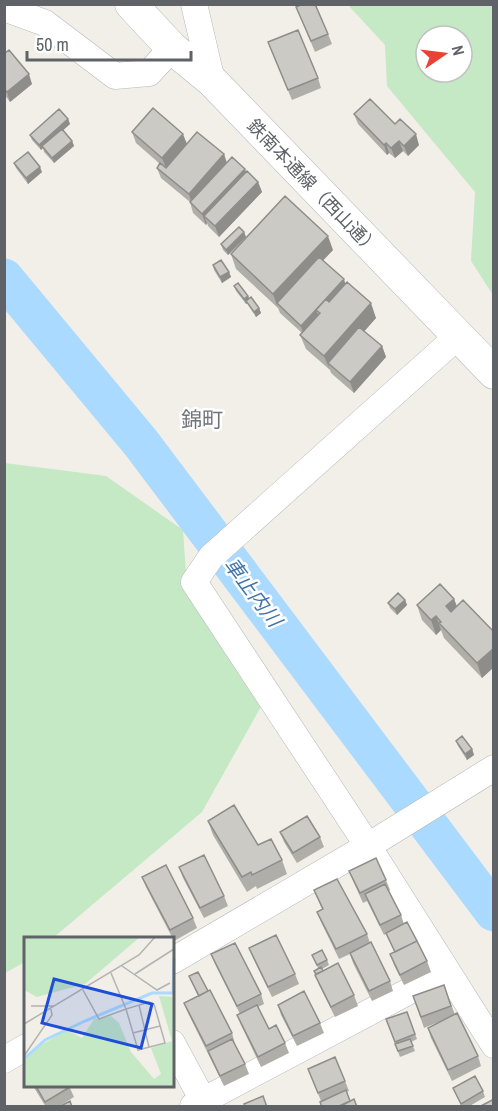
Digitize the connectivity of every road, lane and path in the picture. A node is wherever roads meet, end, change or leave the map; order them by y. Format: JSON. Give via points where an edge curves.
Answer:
{"nodes":[{"id":1,"x":131,"y":4,"type":"edge"},
{"id":2,"x":194,"y":4,"type":"edge"},
{"id":3,"x":4,"y":8,"type":"edge"},
{"id":4,"x":172,"y":48,"type":"junction"},
{"id":5,"x":212,"y":81,"type":"junction"},
{"id":6,"x":457,"y":337,"type":"junction"},
{"id":7,"x":494,"y":373,"type":"edge"},
{"id":8,"x":494,"y":768,"type":"edge"},
{"id":9,"x":368,"y":846,"type":"junction"},
{"id":10,"x":174,"y":960,"type":"edge"},
{"id":11,"x":447,"y":971,"type":"junction"},
{"id":12,"x":494,"y":1045,"type":"edge"},
{"id":13,"x":174,"y":1047,"type":"edge"},
{"id":14,"x":24,"y":1048,"type":"edge"},
{"id":15,"x":4,"y":1060,"type":"edge"},
{"id":16,"x":201,"y":1105,"type":"edge"}],
"edges":[{"from":1,"to":4,"type":"street","name":"鉄南本通線（西山通）"},
{"from":2,"to":5,"type":"street"},
{"from":3,"to":4,"type":"street","via":[[45,23],[115,76],[149,74]]},
{"from":4,"to":5,"type":"street","name":"鉄南本通線（西山通）"},
{"from":5,"to":6,"type":"street","name":"鉄南本通線（西山通）"},
{"from":6,"to":7,"type":"street","name":"鉄南本通線（西山通）"},
{"from":6,"to":9,"type":"street","via":[[211,557],[194,582]]},
{"from":8,"to":9,"type":"street"},
{"from":9,"to":10,"type":"street"},
{"from":9,"to":11,"type":"street"},
{"from":11,"to":12,"type":"street"},
{"from":11,"to":16,"type":"street"},
{"from":13,"to":16,"type":"street"},
{"from":14,"to":15,"type":"street"}]}
